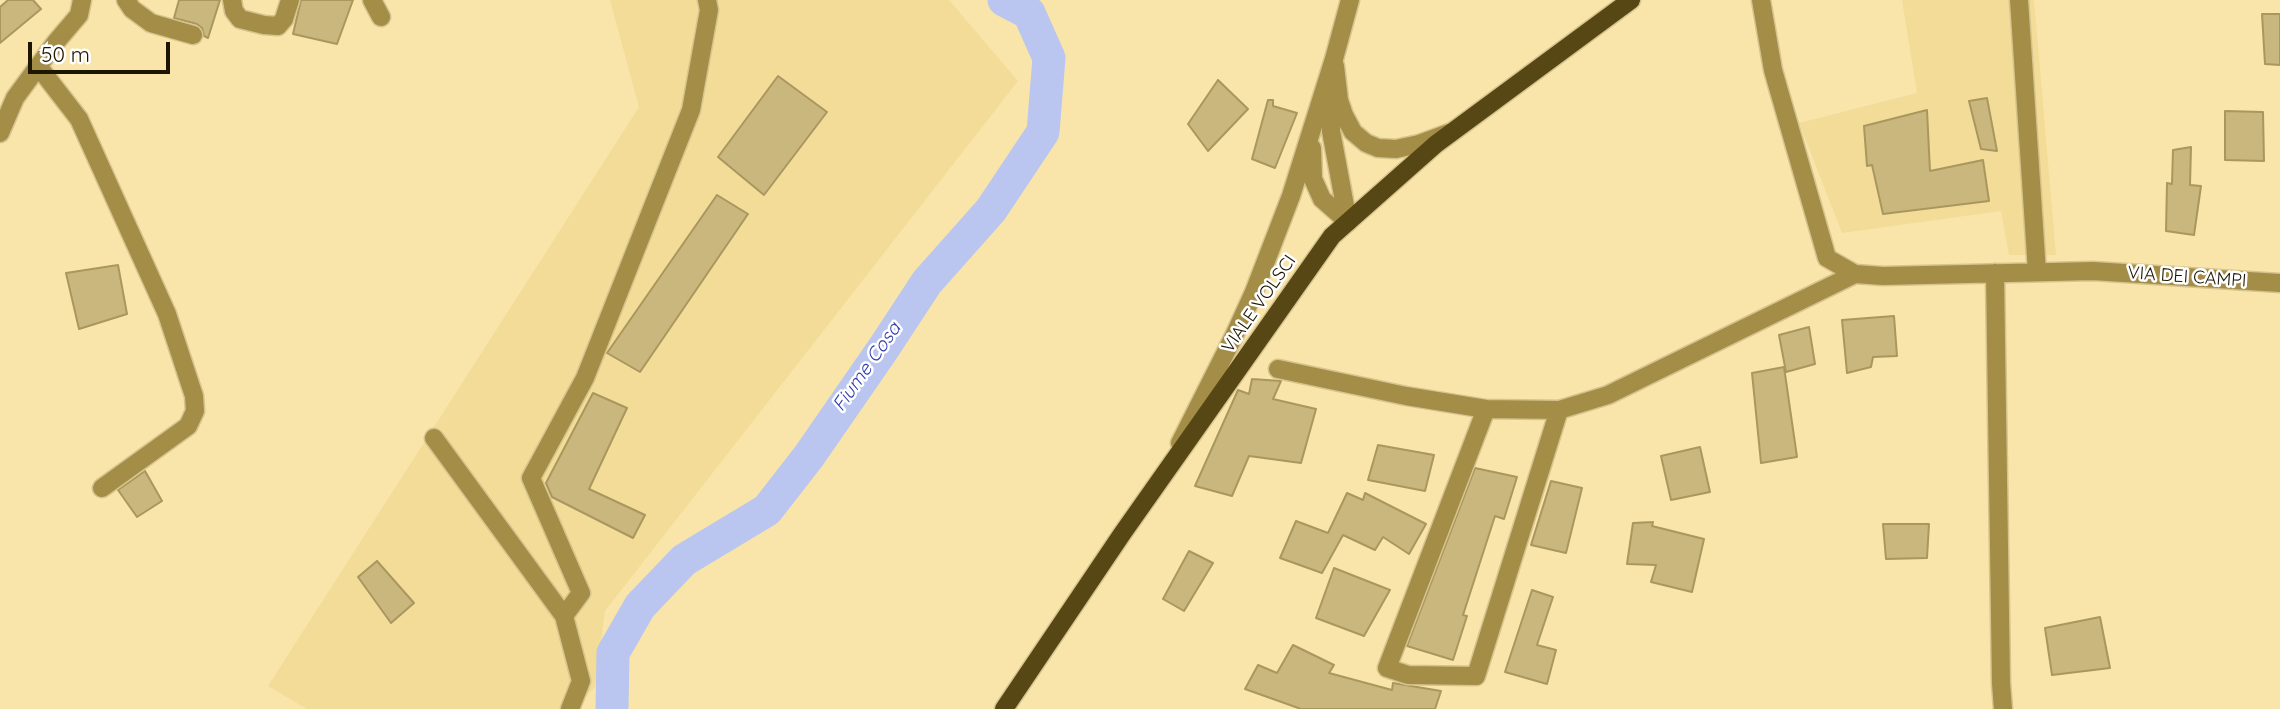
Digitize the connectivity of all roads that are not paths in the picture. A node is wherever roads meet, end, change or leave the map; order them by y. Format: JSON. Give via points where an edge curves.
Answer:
{"nodes":[{"id":1,"x":82,"y":0,"type":"edge"},
{"id":2,"x":126,"y":0,"type":"edge"},
{"id":3,"x":232,"y":0,"type":"edge"},
{"id":4,"x":290,"y":0,"type":"edge"},
{"id":5,"x":372,"y":0,"type":"edge"},
{"id":6,"x":706,"y":0,"type":"edge"},
{"id":7,"x":1350,"y":0,"type":"edge"},
{"id":8,"x":1631,"y":0,"type":"edge"},
{"id":9,"x":1761,"y":0,"type":"edge"},
{"id":10,"x":2019,"y":0,"type":"edge"},
{"id":11,"x":381,"y":17,"type":"dead end"},
{"id":12,"x":193,"y":35,"type":"dead end"},
{"id":13,"x":1334,"y":60,"type":"junction"},
{"id":14,"x":38,"y":66,"type":"junction"},
{"id":15,"x":1315,"y":120,"type":"junction"},
{"id":16,"x":1452,"y":132,"type":"junction"},
{"id":17,"x":0,"y":133,"type":"edge"},
{"id":18,"x":1348,"y":222,"type":"junction"},
{"id":19,"x":2037,"y":272,"type":"junction"},
{"id":20,"x":1995,"y":273,"type":"junction"},
{"id":21,"x":1855,"y":274,"type":"junction"},
{"id":22,"x":2280,"y":283,"type":"edge"},
{"id":23,"x":1278,"y":369,"type":"dead end"},
{"id":24,"x":1486,"y":409,"type":"junction"},
{"id":25,"x":1559,"y":410,"type":"junction"},
{"id":26,"x":434,"y":438,"type":"dead end"},
{"id":27,"x":1171,"y":465,"type":"junction"},
{"id":28,"x":102,"y":488,"type":"dead end"},
{"id":29,"x":564,"y":615,"type":"junction"},
{"id":30,"x":570,"y":709,"type":"edge"},
{"id":31,"x":1004,"y":709,"type":"edge"},
{"id":32,"x":2003,"y":709,"type":"edge"}],
"edges":[{"from":1,"to":14,"type":"street","via":[[79,15]]},
{"from":2,"to":12,"type":"street","via":[[151,23]]},
{"from":3,"to":4,"type":"street","via":[[240,19],[278,26]]},
{"from":5,"to":11,"type":"street"},
{"from":6,"to":29,"type":"street","via":[[709,10],[691,110],[585,378],[531,478],[581,593]]},
{"from":7,"to":13,"type":"street"},
{"from":8,"to":16,"type":"main road","name":"VIALE VOLSCI"},
{"from":9,"to":21,"type":"street","via":[[1773,70],[1827,258]]},
{"from":10,"to":19,"type":"street"},
{"from":13,"to":15,"type":"street"},
{"from":13,"to":16,"type":"street","via":[[1344,115],[1366,143],[1396,149]]},
{"from":13,"to":18,"type":"street","via":[[1331,131]]},
{"from":14,"to":17,"type":"street","via":[[15,98]]},
{"from":14,"to":28,"type":"street","via":[[79,118],[167,314],[194,396],[195,411],[188,426]]},
{"from":15,"to":18,"type":"street","via":[[1313,179],[1322,199]]},
{"from":15,"to":27,"type":"street","via":[[1254,292]]},
{"from":16,"to":18,"type":"main road","name":"VIALE VOLSCI"},
{"from":18,"to":27,"type":"main road","name":"VIALE VOLSCI","via":[[1332,236]]},
{"from":19,"to":20,"type":"street","name":"VIA DEI CAMPI"},
{"from":19,"to":22,"type":"street","name":"VIA DEI CAMPI","via":[[2093,271]]},
{"from":20,"to":21,"type":"street","name":"VIA DEI CAMPI"},
{"from":20,"to":32,"type":"street"},
{"from":21,"to":25,"type":"street","via":[[1608,395]]},
{"from":23,"to":24,"type":"street"},
{"from":24,"to":25,"type":"street"},
{"from":24,"to":25,"type":"street","via":[[1387,668],[1408,675],[1476,676]]},
{"from":26,"to":29,"type":"street"},
{"from":27,"to":31,"type":"main road","name":"VIALE VOLSCI"},
{"from":29,"to":30,"type":"street","via":[[581,681]]}]}
